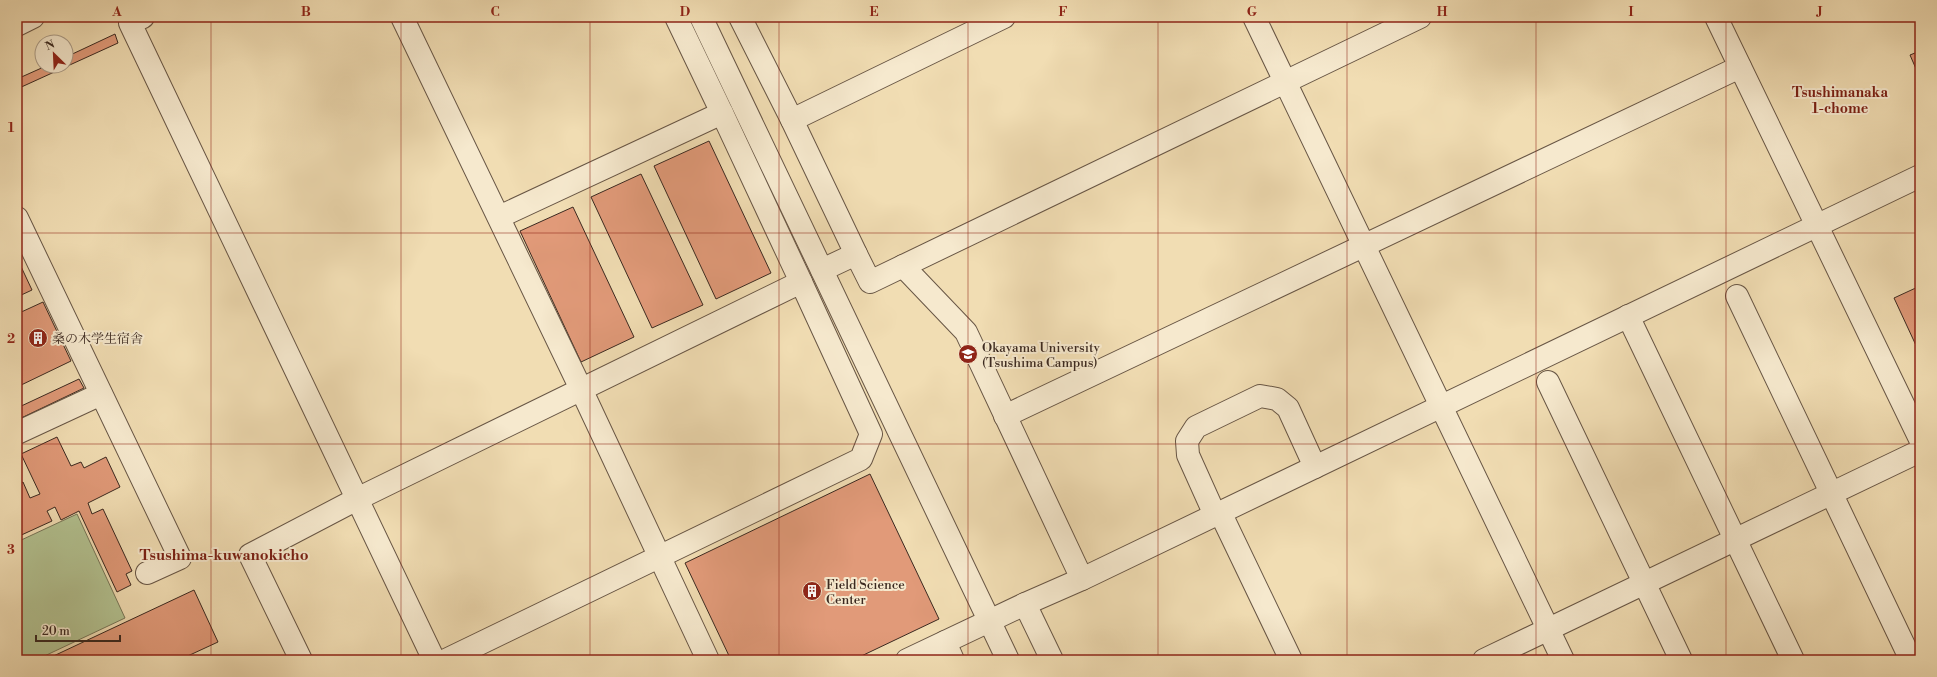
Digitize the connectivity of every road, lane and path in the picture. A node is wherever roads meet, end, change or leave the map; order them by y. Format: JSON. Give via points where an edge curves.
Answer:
{"nodes":[{"id":1,"x":33,"y":17,"type":"edge"},
{"id":2,"x":143,"y":17,"type":"edge"},
{"id":3,"x":402,"y":17,"type":"edge"},
{"id":4,"x":676,"y":17,"type":"edge"},
{"id":5,"x":701,"y":17,"type":"edge"},
{"id":6,"x":740,"y":17,"type":"edge"},
{"id":7,"x":1004,"y":17,"type":"edge"},
{"id":8,"x":1254,"y":17,"type":"edge"},
{"id":9,"x":1420,"y":17,"type":"edge"},
{"id":10,"x":1716,"y":17,"type":"edge"},
{"id":11,"x":17,"y":25,"type":"edge"},
{"id":12,"x":1740,"y":67,"type":"junction"},
{"id":13,"x":1285,"y":82,"type":"junction"},
{"id":14,"x":722,"y":114,"type":"junction"},
{"id":15,"x":792,"y":120,"type":"junction"},
{"id":16,"x":1920,"y":176,"type":"edge"},
{"id":17,"x":498,"y":217,"type":"junction"},
{"id":18,"x":17,"y":218,"type":"edge"},
{"id":19,"x":1816,"y":226,"type":"junction"},
{"id":20,"x":1364,"y":246,"type":"junction"},
{"id":21,"x":856,"y":254,"type":"junction"},
{"id":22,"x":903,"y":266,"type":"junction"},
{"id":23,"x":822,"y":270,"type":"junction"},
{"id":24,"x":801,"y":282,"type":"junction"},
{"id":25,"x":1737,"y":296,"type":"dead end"},
{"id":26,"x":1628,"y":316,"type":"junction"},
{"id":27,"x":1548,"y":382,"type":"dead end"},
{"id":28,"x":581,"y":389,"type":"junction"},
{"id":29,"x":101,"y":394,"type":"junction"},
{"id":30,"x":1440,"y":407,"type":"junction"},
{"id":31,"x":1005,"y":416,"type":"junction"},
{"id":32,"x":1917,"y":426,"type":"edge"},
{"id":33,"x":17,"y":433,"type":"edge"},
{"id":34,"x":1920,"y":451,"type":"edge"},
{"id":35,"x":1315,"y":467,"type":"junction"},
{"id":36,"x":1831,"y":494,"type":"junction"},
{"id":37,"x":357,"y":499,"type":"junction"},
{"id":38,"x":1218,"y":514,"type":"junction"},
{"id":39,"x":1735,"y":540,"type":"junction"},
{"id":40,"x":660,"y":557,"type":"junction"},
{"id":41,"x":147,"y":573,"type":"dead end"},
{"id":42,"x":1082,"y":579,"type":"junction"},
{"id":43,"x":1644,"y":583,"type":"junction"},
{"id":44,"x":1025,"y":604,"type":"junction"},
{"id":45,"x":989,"y":621,"type":"junction"},
{"id":46,"x":1548,"y":629,"type":"junction"},
{"id":47,"x":949,"y":651,"type":"edge"},
{"id":48,"x":301,"y":660,"type":"edge"},
{"id":49,"x":434,"y":660,"type":"edge"},
{"id":50,"x":446,"y":660,"type":"edge"},
{"id":51,"x":708,"y":660,"type":"edge"},
{"id":52,"x":907,"y":660,"type":"edge"},
{"id":53,"x":1008,"y":660,"type":"edge"},
{"id":54,"x":1052,"y":660,"type":"edge"},
{"id":55,"x":1291,"y":660,"type":"edge"},
{"id":56,"x":1484,"y":660,"type":"edge"},
{"id":57,"x":1563,"y":660,"type":"edge"},
{"id":58,"x":1681,"y":660,"type":"edge"},
{"id":59,"x":1793,"y":660,"type":"edge"},
{"id":60,"x":1911,"y":660,"type":"edge"}],
"edges":[{"from":1,"to":11,"type":"street"},
{"from":2,"to":37,"type":"street","via":[[130,24]]},
{"from":3,"to":17,"type":"street"},
{"from":4,"to":14,"type":"street"},
{"from":5,"to":23,"type":"street"},
{"from":6,"to":15,"type":"street"},
{"from":7,"to":15,"type":"street"},
{"from":8,"to":13,"type":"street"},
{"from":9,"to":13,"type":"street"},
{"from":10,"to":12,"type":"street"},
{"from":12,"to":19,"type":"street"},
{"from":12,"to":20,"type":"street"},
{"from":13,"to":20,"type":"street"},
{"from":13,"to":22,"type":"street"},
{"from":14,"to":17,"type":"street"},
{"from":14,"to":24,"type":"street"},
{"from":15,"to":21,"type":"street"},
{"from":16,"to":19,"type":"street"},
{"from":17,"to":28,"type":"street"},
{"from":18,"to":29,"type":"street"},
{"from":19,"to":26,"type":"street"},
{"from":19,"to":32,"type":"street"},
{"from":20,"to":30,"type":"street"},
{"from":20,"to":31,"type":"street"},
{"from":21,"to":22,"type":"street","via":[[870,282]]},
{"from":21,"to":23,"type":"street"},
{"from":22,"to":31,"type":"street","via":[[966,332]]},
{"from":23,"to":45,"type":"street"},
{"from":24,"to":28,"type":"street"},
{"from":24,"to":40,"type":"street","via":[[871,434],[861,459]]},
{"from":25,"to":36,"type":"street"},
{"from":26,"to":30,"type":"street"},
{"from":26,"to":39,"type":"street"},
{"from":27,"to":43,"type":"street"},
{"from":28,"to":37,"type":"street"},
{"from":28,"to":40,"type":"street"},
{"from":29,"to":33,"type":"street"},
{"from":29,"to":41,"type":"street","via":[[180,558]]},
{"from":30,"to":35,"type":"street"},
{"from":30,"to":46,"type":"street"},
{"from":31,"to":42,"type":"street"},
{"from":34,"to":36,"type":"street"},
{"from":35,"to":38,"type":"street"},
{"from":35,"to":38,"type":"street","via":[[1288,408],[1277,399],[1260,396],[1196,428],[1187,441],[1188,455]]},
{"from":36,"to":39,"type":"street"},
{"from":36,"to":60,"type":"street"},
{"from":37,"to":48,"type":"street","via":[[250,555]]},
{"from":37,"to":49,"type":"street"},
{"from":38,"to":42,"type":"street"},
{"from":38,"to":55,"type":"street"},
{"from":39,"to":43,"type":"street"},
{"from":39,"to":59,"type":"street"},
{"from":40,"to":50,"type":"street"},
{"from":40,"to":51,"type":"street"},
{"from":42,"to":44,"type":"street"},
{"from":43,"to":46,"type":"street"},
{"from":43,"to":58,"type":"street"},
{"from":44,"to":45,"type":"street"},
{"from":44,"to":54,"type":"street"},
{"from":45,"to":47,"type":"street"},
{"from":45,"to":53,"type":"street"},
{"from":46,"to":56,"type":"street"},
{"from":46,"to":57,"type":"street"},
{"from":47,"to":52,"type":"street"}]}
